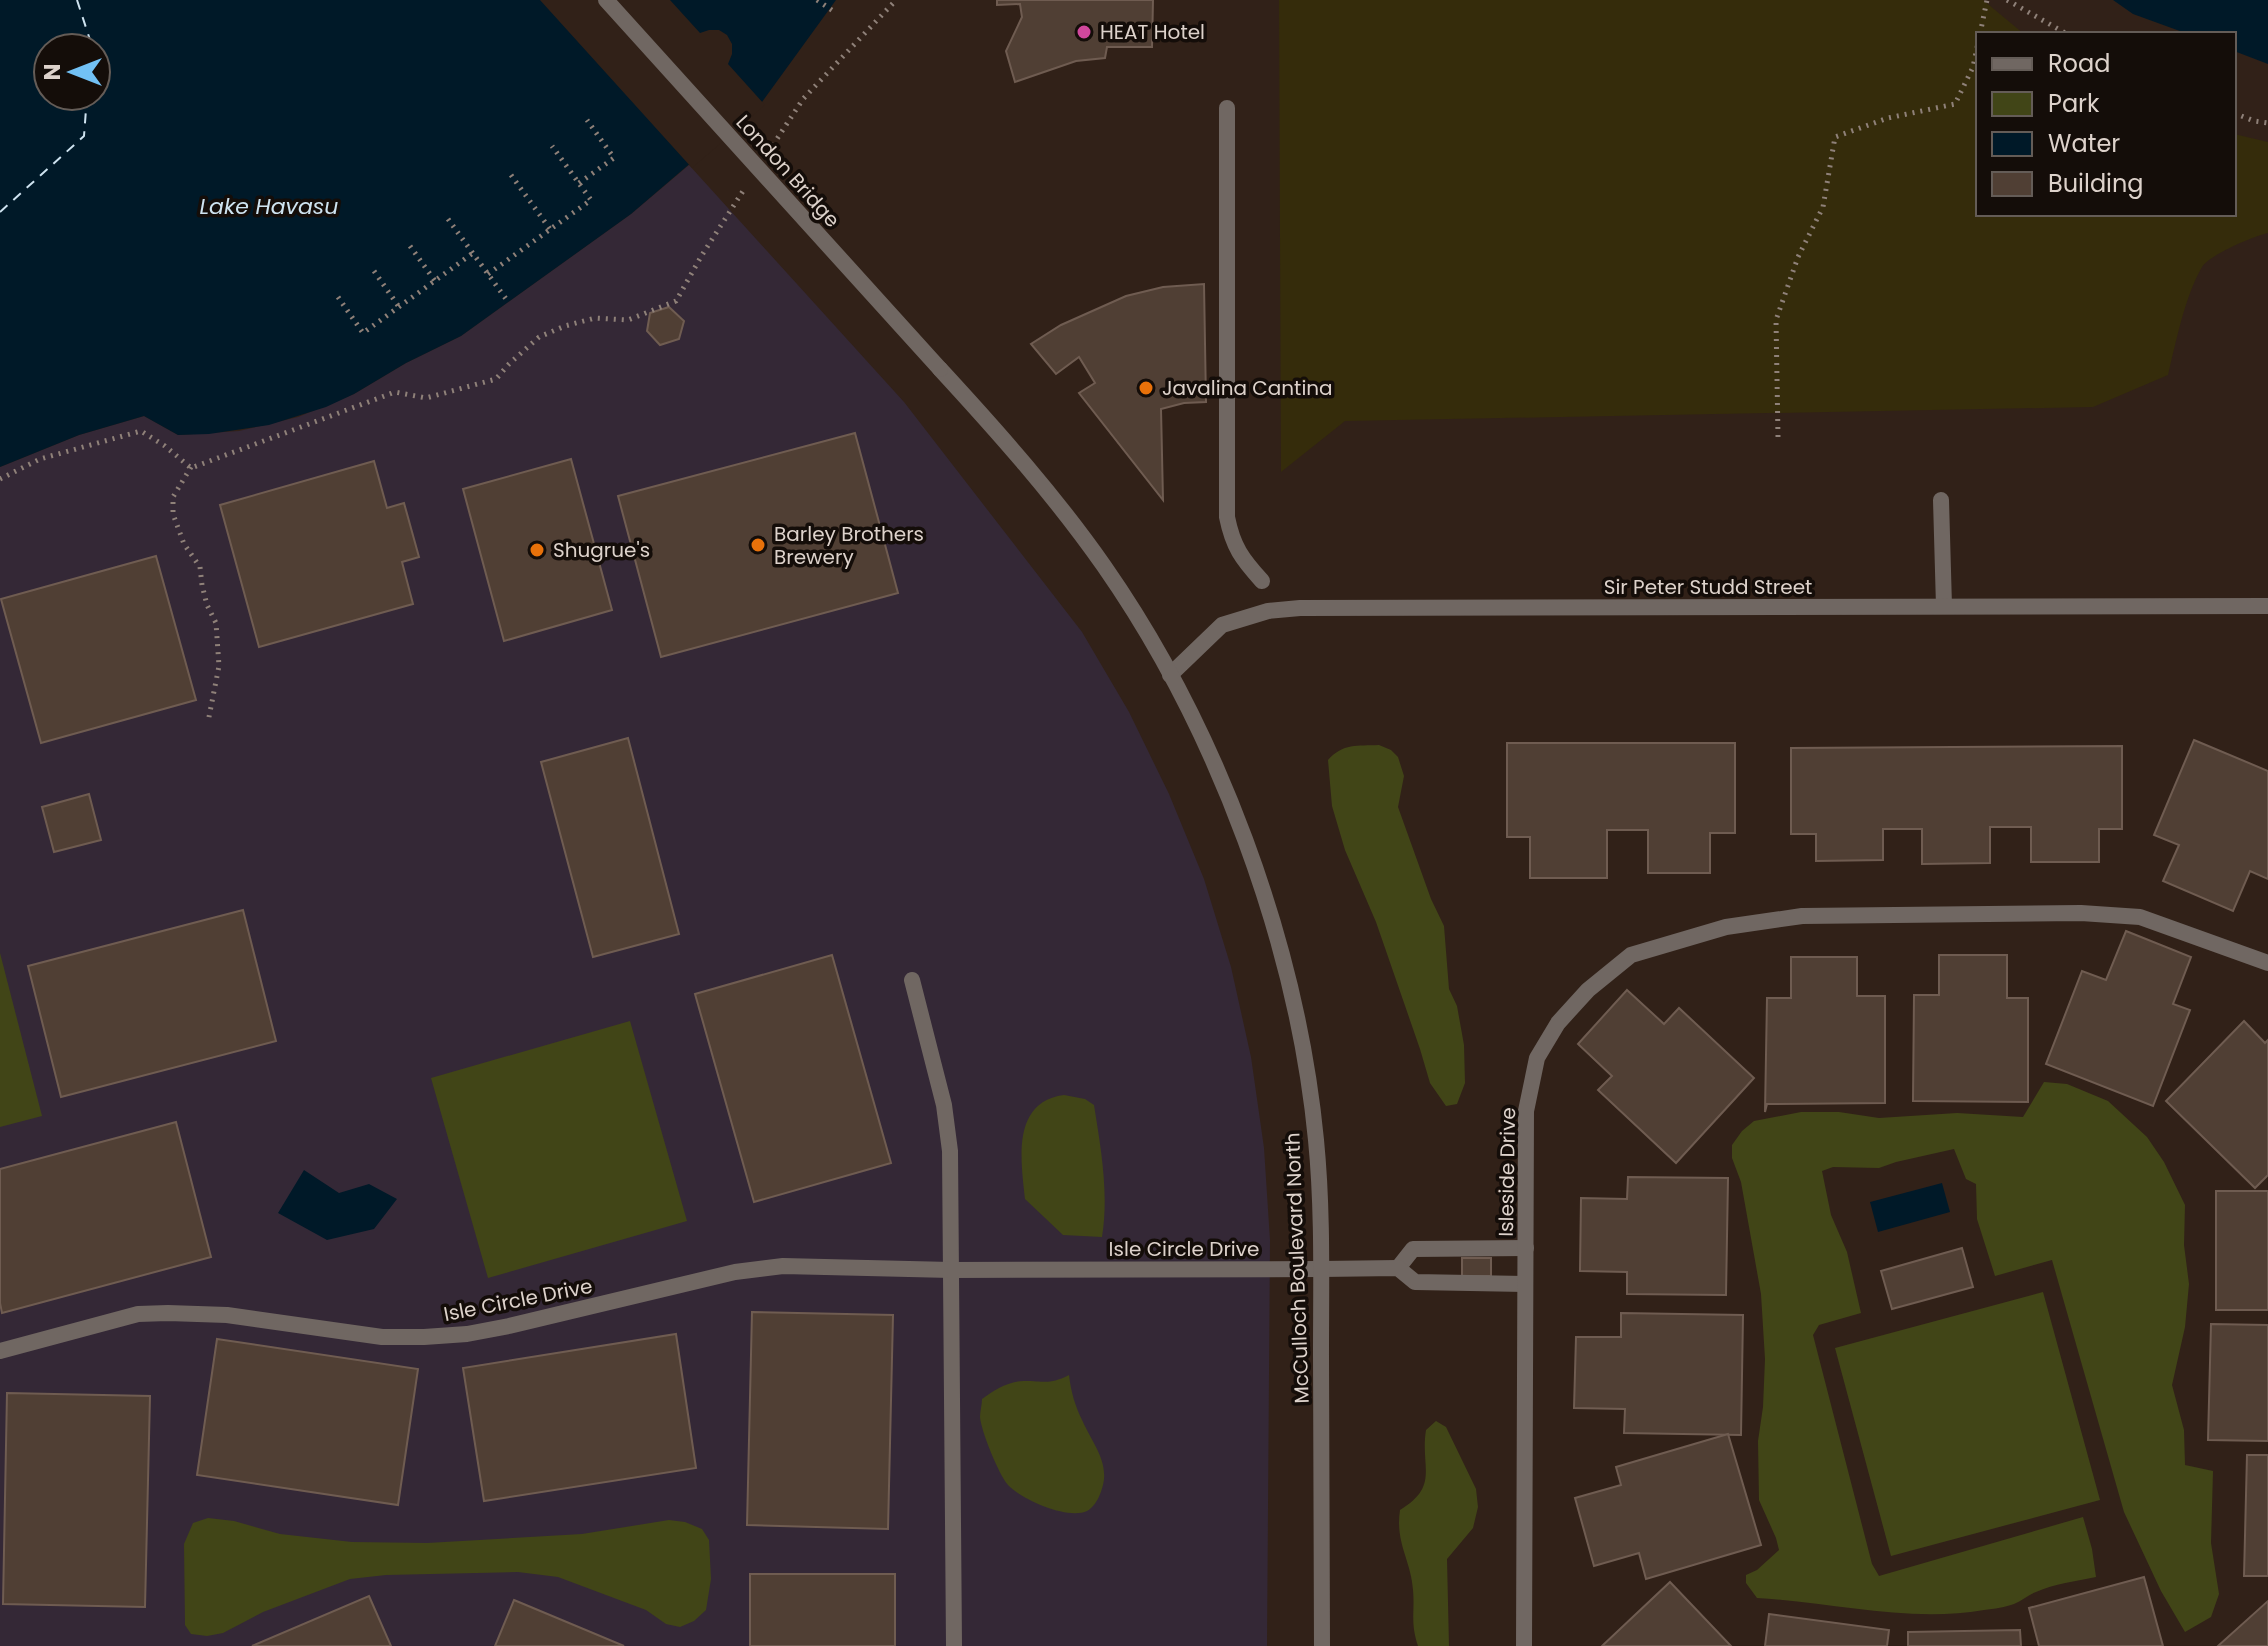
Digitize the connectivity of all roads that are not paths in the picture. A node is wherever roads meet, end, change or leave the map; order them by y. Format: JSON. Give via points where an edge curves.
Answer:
{"nodes":[{"id":1,"x":606,"y":0,"type":"edge"},
{"id":2,"x":1227,"y":108,"type":"dead end"},
{"id":3,"x":940,"y":369,"type":"joint"},
{"id":4,"x":1941,"y":500,"type":"dead end"},
{"id":5,"x":1262,"y":581,"type":"dead end"},
{"id":6,"x":1944,"y":606,"type":"junction"},
{"id":7,"x":2268,"y":606,"type":"edge"},
{"id":8,"x":1170,"y":675,"type":"junction"},
{"id":9,"x":2268,"y":963,"type":"edge"},
{"id":10,"x":912,"y":980,"type":"dead end"},
{"id":11,"x":1526,"y":1248,"type":"junction"},
{"id":12,"x":1398,"y":1268,"type":"junction"},
{"id":13,"x":1321,"y":1269,"type":"junction"},
{"id":14,"x":951,"y":1270,"type":"junction"},
{"id":15,"x":1525,"y":1284,"type":"junction"},
{"id":16,"x":0,"y":1351,"type":"edge"},
{"id":17,"x":954,"y":1646,"type":"edge"},
{"id":18,"x":1322,"y":1646,"type":"edge"},
{"id":19,"x":1524,"y":1646,"type":"edge"}],
"edges":[{"from":1,"to":3,"type":"street","name":"London Bridge","bridge":true},
{"from":2,"to":5,"type":"street","via":[[1227,517],[1240,556]]},
{"from":3,"to":8,"type":"street","name":"McCulloch Boulevard North","via":[[1045,486],[1106,568]]},
{"from":4,"to":6,"type":"street"},
{"from":6,"to":7,"type":"street","name":"Sir Peter Studd Street"},
{"from":6,"to":8,"type":"street","name":"Sir Peter Studd Street","via":[[1300,608],[1222,625]]},
{"from":8,"to":13,"type":"street","name":"McCulloch Boulevard North","via":[[1246,841],[1277,938],[1301,1038],[1316,1140]]},
{"from":9,"to":11,"type":"street","name":"Isleside Drive","via":[[2140,917],[2081,913],[1802,916],[1726,927],[1631,955],[1588,990],[1558,1023],[1537,1058],[1526,1111]]},
{"from":10,"to":14,"type":"street","via":[[948,1128]]},
{"from":11,"to":12,"type":"street","via":[[1413,1249]]},
{"from":11,"to":15,"type":"street","name":"Isleside Drive"},
{"from":12,"to":13,"type":"street","name":"Isle Circle Drive"},
{"from":12,"to":15,"type":"street","via":[[1415,1282]]},
{"from":13,"to":14,"type":"street","name":"Isle Circle Drive"},
{"from":13,"to":18,"type":"street","name":"McCulloch Boulevard North"},
{"from":14,"to":16,"type":"street","name":"Isle Circle Drive","via":[[759,1268],[509,1326],[424,1337],[382,1337],[212,1314],[138,1314]]},
{"from":14,"to":17,"type":"street"},
{"from":15,"to":19,"type":"street","name":"Isleside Drive"}]}
